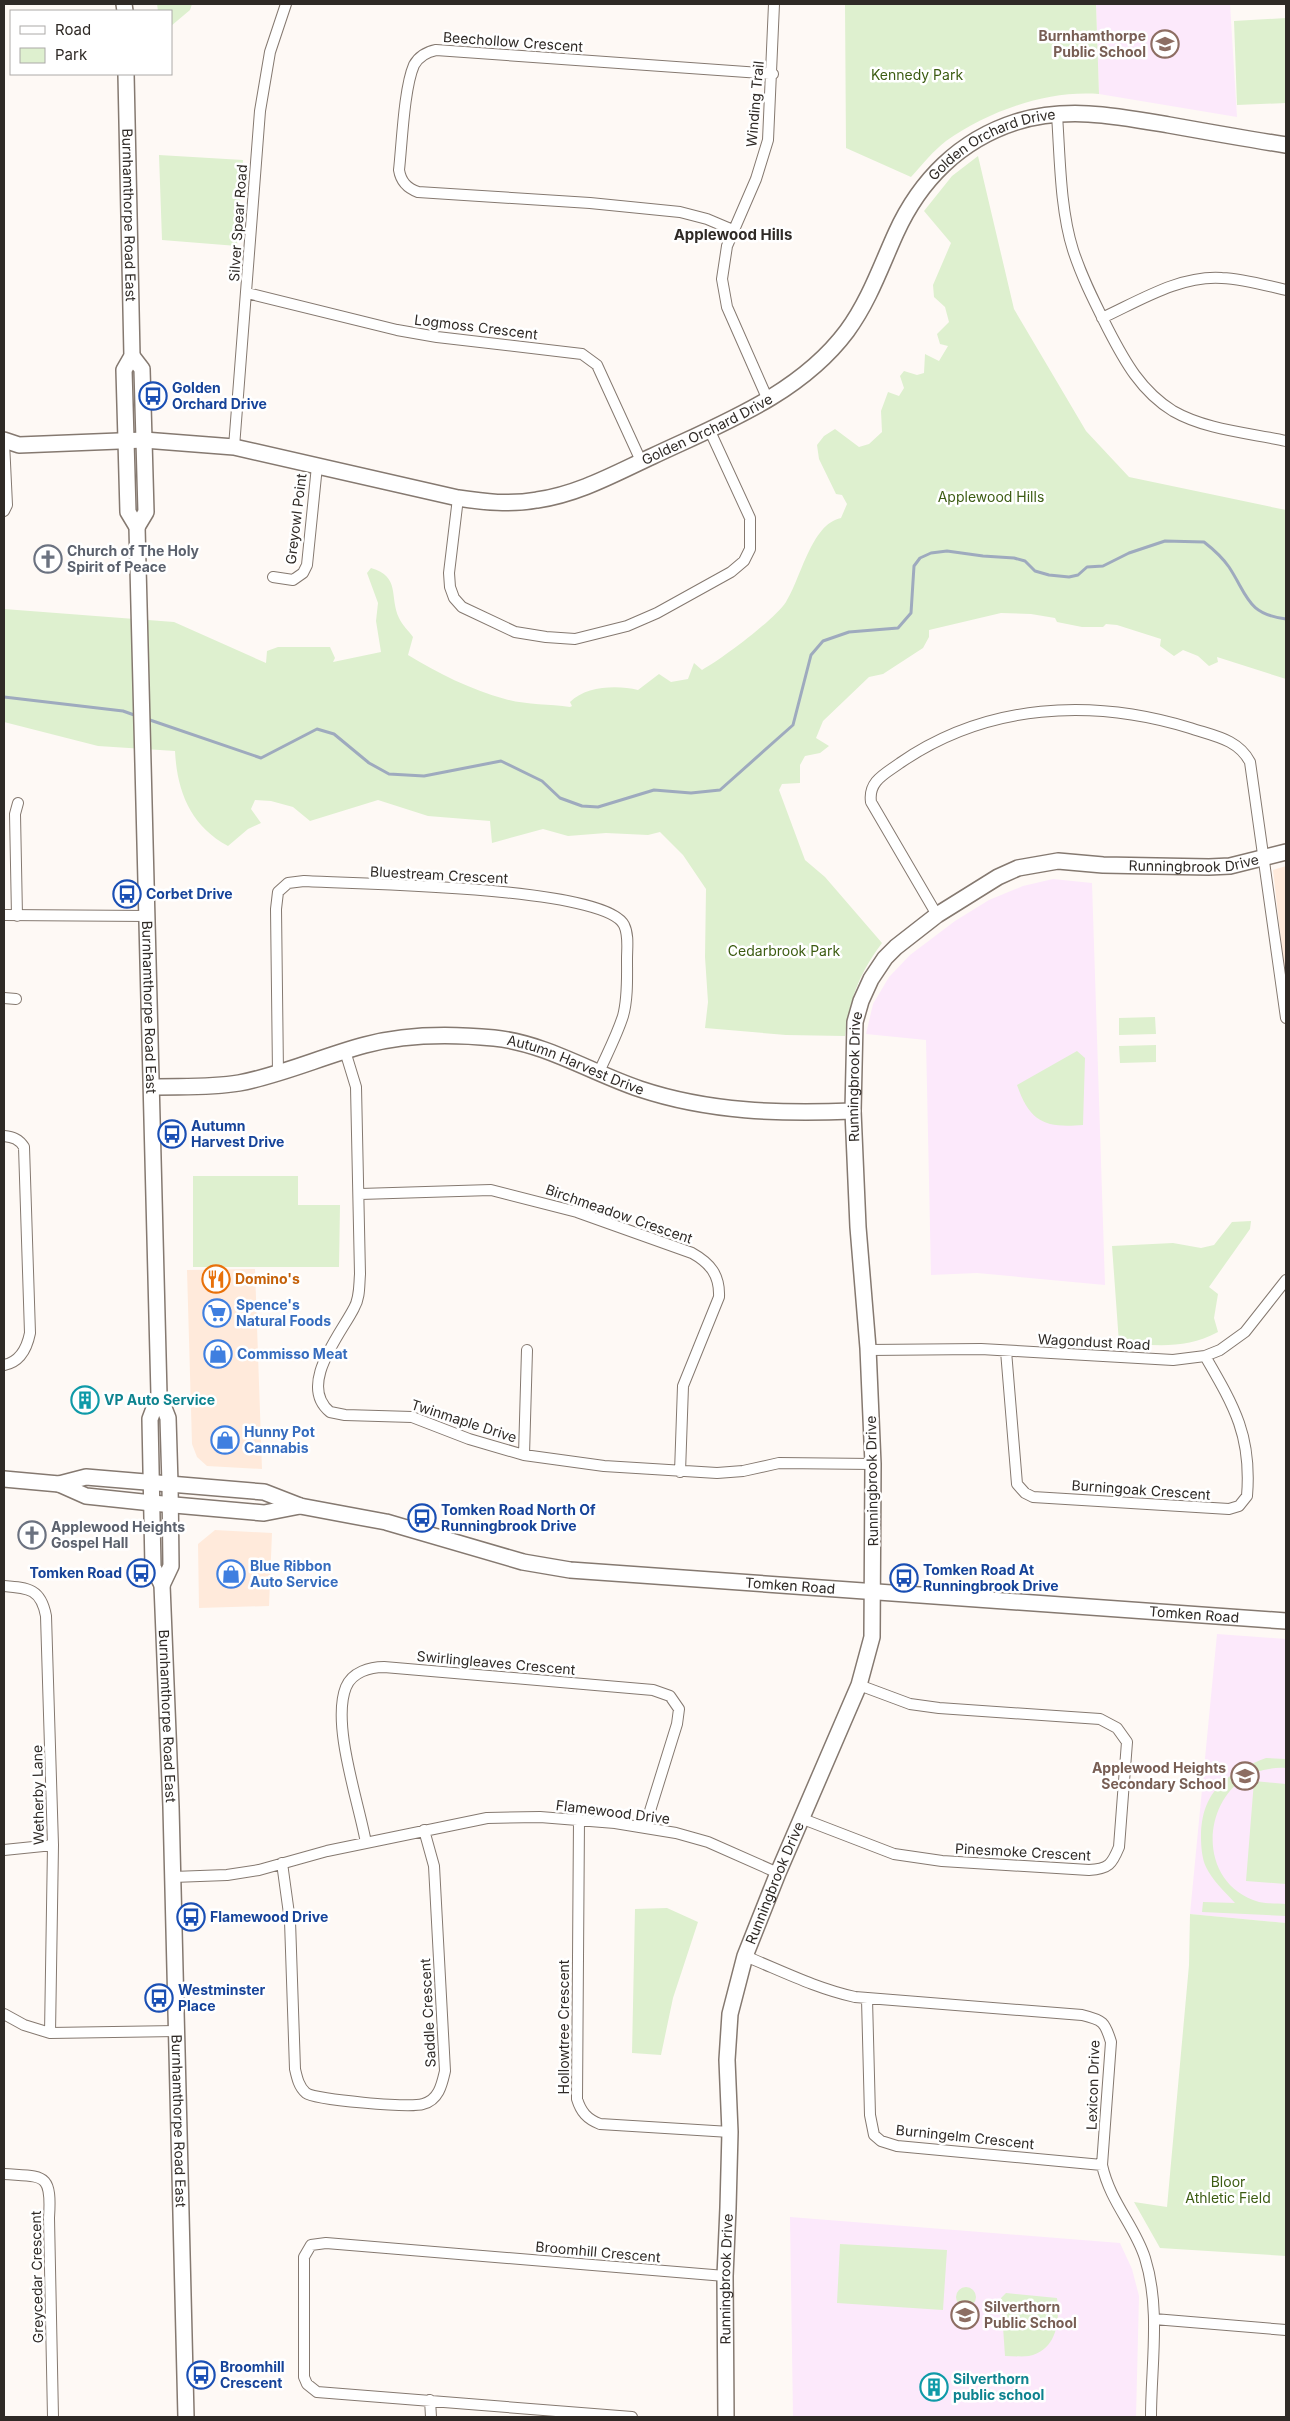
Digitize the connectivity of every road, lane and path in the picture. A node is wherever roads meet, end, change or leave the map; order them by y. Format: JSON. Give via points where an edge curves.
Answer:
{"nodes":[{"id":1,"x":286,"y":4,"type":"edge"},
{"id":2,"x":774,"y":4,"type":"edge"},
{"id":3,"x":772,"y":74,"type":"junction"},
{"id":4,"x":126,"y":75,"type":"edge"},
{"id":5,"x":1057,"y":115,"type":"junction"},
{"id":6,"x":1286,"y":145,"type":"edge"},
{"id":7,"x":733,"y":230,"type":"junction"},
{"id":8,"x":1286,"y":290,"type":"edge"},
{"id":9,"x":247,"y":293,"type":"junction"},
{"id":10,"x":1102,"y":318,"type":"junction"},
{"id":11,"x":132,"y":356,"type":"junction"},
{"id":12,"x":768,"y":400,"type":"junction"},
{"id":13,"x":710,"y":429,"type":"junction"},
{"id":14,"x":126,"y":440,"type":"junction"},
{"id":15,"x":144,"y":440,"type":"junction"},
{"id":16,"x":4,"y":441,"type":"edge"},
{"id":17,"x":1286,"y":441,"type":"edge"},
{"id":18,"x":234,"y":448,"type":"junction"},
{"id":19,"x":641,"y":461,"type":"junction"},
{"id":20,"x":317,"y":466,"type":"junction"},
{"id":21,"x":458,"y":498,"type":"junction"},
{"id":22,"x":4,"y":511,"type":"edge"},
{"id":23,"x":137,"y":527,"type":"junction"},
{"id":24,"x":273,"y":577,"type":"dead end"},
{"id":25,"x":18,"y":803,"type":"dead end"},
{"id":26,"x":1286,"y":852,"type":"edge"},
{"id":27,"x":1264,"y":858,"type":"junction"},
{"id":28,"x":4,"y":915,"type":"edge"},
{"id":29,"x":937,"y":915,"type":"junction"},
{"id":30,"x":17,"y":916,"type":"junction"},
{"id":31,"x":148,"y":916,"type":"junction"},
{"id":32,"x":4,"y":998,"type":"edge"},
{"id":33,"x":16,"y":999,"type":"dead end"},
{"id":34,"x":1286,"y":1018,"type":"edge"},
{"id":35,"x":345,"y":1051,"type":"junction"},
{"id":36,"x":599,"y":1072,"type":"junction"},
{"id":37,"x":278,"y":1073,"type":"junction"},
{"id":38,"x":152,"y":1087,"type":"junction"},
{"id":39,"x":853,"y":1111,"type":"junction"},
{"id":40,"x":4,"y":1136,"type":"edge"},
{"id":41,"x":360,"y":1194,"type":"junction"},
{"id":42,"x":1286,"y":1280,"type":"edge"},
{"id":43,"x":527,"y":1350,"type":"dead end"},
{"id":44,"x":868,"y":1350,"type":"junction"},
{"id":45,"x":1006,"y":1352,"type":"junction"},
{"id":46,"x":1205,"y":1356,"type":"junction"},
{"id":47,"x":4,"y":1365,"type":"edge"},
{"id":48,"x":158,"y":1395,"type":"junction"},
{"id":49,"x":524,"y":1455,"type":"junction"},
{"id":50,"x":873,"y":1464,"type":"junction"},
{"id":51,"x":680,"y":1472,"type":"junction"},
{"id":52,"x":4,"y":1479,"type":"edge"},
{"id":53,"x":152,"y":1482,"type":"junction"},
{"id":54,"x":58,"y":1484,"type":"junction"},
{"id":55,"x":170,"y":1484,"type":"junction"},
{"id":56,"x":152,"y":1503,"type":"junction"},
{"id":57,"x":170,"y":1504,"type":"junction"},
{"id":58,"x":300,"y":1506,"type":"junction"},
{"id":59,"x":162,"y":1585,"type":"junction"},
{"id":60,"x":4,"y":1586,"type":"edge"},
{"id":61,"x":872,"y":1592,"type":"junction"},
{"id":62,"x":1286,"y":1620,"type":"edge"},
{"id":63,"x":859,"y":1685,"type":"junction"},
{"id":64,"x":579,"y":1819,"type":"junction"},
{"id":65,"x":803,"y":1819,"type":"junction"},
{"id":66,"x":645,"y":1827,"type":"junction"},
{"id":67,"x":424,"y":1830,"type":"junction"},
{"id":68,"x":366,"y":1843,"type":"junction"},
{"id":69,"x":53,"y":1845,"type":"junction"},
{"id":70,"x":4,"y":1850,"type":"edge"},
{"id":71,"x":282,"y":1863,"type":"junction"},
{"id":72,"x":778,"y":1873,"type":"junction"},
{"id":73,"x":173,"y":1877,"type":"junction"},
{"id":74,"x":745,"y":1956,"type":"junction"},
{"id":75,"x":867,"y":1998,"type":"junction"},
{"id":76,"x":4,"y":2014,"type":"edge"},
{"id":77,"x":177,"y":2031,"type":"junction"},
{"id":78,"x":50,"y":2033,"type":"junction"},
{"id":79,"x":730,"y":2132,"type":"junction"},
{"id":80,"x":1102,"y":2166,"type":"junction"},
{"id":81,"x":4,"y":2174,"type":"edge"},
{"id":82,"x":725,"y":2276,"type":"junction"},
{"id":83,"x":1154,"y":2319,"type":"junction"},
{"id":84,"x":1286,"y":2330,"type":"edge"},
{"id":85,"x":430,"y":2400,"type":"junction"},
{"id":86,"x":579,"y":2415,"type":"edge"},
{"id":87,"x":53,"y":2417,"type":"edge"},
{"id":88,"x":186,"y":2417,"type":"edge"},
{"id":89,"x":431,"y":2417,"type":"edge"},
{"id":90,"x":632,"y":2417,"type":"edge"},
{"id":91,"x":726,"y":2417,"type":"edge"},
{"id":92,"x":1151,"y":2417,"type":"edge"}],
"edges":[{"from":1,"to":9,"type":"street","name":"Silver Spear Road","via":[[262,88]]},
{"from":2,"to":3,"type":"street","name":"Winding Trail"},
{"from":3,"to":7,"type":"street","name":"Winding Trail","via":[[764,157]]},
{"from":3,"to":7,"type":"street","name":"Beechollow Crescent","via":[[436,50],[423,54],[418,60],[409,84],[399,170],[400,177],[410,189],[680,212]]},
{"from":4,"to":11,"type":"street","name":"Burnhamthorpe Road East"},
{"from":5,"to":6,"type":"street","name":"Golden Orchard Drive","via":[[1098,113]]},
{"from":5,"to":10,"type":"street","via":[[1066,218],[1072,248]]},
{"from":5,"to":12,"type":"street","name":"Golden Orchard Drive","via":[[997,129],[965,146],[942,165],[905,214],[865,302],[848,329],[823,359]]},
{"from":7,"to":12,"type":"street","name":"Winding Trail","via":[[723,263],[723,293]]},
{"from":8,"to":10,"type":"street","via":[[1221,278],[1199,279],[1178,284]]},
{"from":9,"to":18,"type":"street","name":"Silver Spear Road"},
{"from":9,"to":19,"type":"street","name":"Logmoss Crescent","via":[[405,332],[582,354],[597,365]]},
{"from":10,"to":17,"type":"street","via":[[1125,363],[1154,398],[1175,412],[1203,423]]},
{"from":11,"to":14,"type":"street","name":"Burnhamthorpe Road East","via":[[124,370]]},
{"from":11,"to":15,"type":"street","name":"Burnhamthorpe Road East","via":[[142,369]]},
{"from":12,"to":13,"type":"street","name":"Golden Orchard Drive"},
{"from":13,"to":19,"type":"street","name":"Golden Orchard Drive"},
{"from":13,"to":21,"type":"street","via":[[750,518],[750,549],[744,561],[731,572],[627,626],[575,639],[546,637],[516,632],[462,607],[450,586]]},
{"from":14,"to":15,"type":"street","name":"Golden Orchard Drive"},
{"from":14,"to":16,"type":"street","name":"Golden Orchard Drive","via":[[19,445]]},
{"from":14,"to":23,"type":"street","name":"Burnhamthorpe Road East","via":[[128,512]]},
{"from":15,"to":18,"type":"street","name":"Golden Orchard Drive"},
{"from":15,"to":23,"type":"street","name":"Burnhamthorpe Road East","via":[[146,512]]},
{"from":16,"to":22,"type":"street","via":[[7,505]]},
{"from":18,"to":20,"type":"street","name":"Golden Orchard Drive"},
{"from":19,"to":21,"type":"street","name":"Golden Orchard Drive","via":[[596,483],[537,501],[490,502]]},
{"from":20,"to":21,"type":"street","name":"Golden Orchard Drive"},
{"from":20,"to":24,"type":"street","name":"Greyowl Point","via":[[307,565],[303,573],[293,580]]},
{"from":23,"to":31,"type":"street","name":"Burnhamthorpe Road East"},
{"from":25,"to":30,"type":"street","via":[[15,814]]},
{"from":26,"to":27,"type":"street","name":"Runningbrook Drive"},
{"from":27,"to":29,"type":"street","name":"Runningbrook Drive","via":[[1209,868],[1058,861],[1039,863],[998,877]]},
{"from":27,"to":29,"type":"street","via":[[1250,762],[1234,743],[1176,724],[1123,712],[1088,709],[1036,711],[971,727],[940,740],[878,778],[872,786],[870,795],[874,809]]},
{"from":27,"to":34,"type":"street"},
{"from":28,"to":30,"type":"street"},
{"from":29,"to":39,"type":"street","name":"Runningbrook Drive","via":[[885,958],[861,1001],[855,1022]]},
{"from":30,"to":31,"type":"street"},
{"from":31,"to":38,"type":"street","name":"Burnhamthorpe Road East"},
{"from":32,"to":33,"type":"street"},
{"from":35,"to":36,"type":"street","name":"Autumn Harvest Drive","via":[[367,1044],[442,1036],[495,1038],[532,1047]]},
{"from":35,"to":37,"type":"street","name":"Autumn Harvest Drive"},
{"from":35,"to":41,"type":"street","name":"Twinmaple Drive","via":[[356,1086]]},
{"from":36,"to":37,"type":"street","name":"Bluestream Crescent","via":[[623,1015],[627,985],[627,935],[614,914],[555,899],[485,889],[304,881],[288,883],[278,892]]},
{"from":36,"to":39,"type":"street","name":"Autumn Harvest Drive","via":[[639,1089],[716,1107],[785,1113]]},
{"from":37,"to":38,"type":"street","name":"Autumn Harvest Drive","via":[[218,1086]]},
{"from":38,"to":48,"type":"street","name":"Burnhamthorpe Road East"},
{"from":39,"to":44,"type":"street","name":"Runningbrook Drive"},
{"from":40,"to":47,"type":"street","via":[[14,1137],[24,1147],[30,1333],[23,1353]]},
{"from":41,"to":49,"type":"street","name":"Twinmaple Drive","via":[[359,1295],[355,1308],[324,1361],[320,1373],[321,1401],[336,1414],[412,1417],[469,1439]]},
{"from":41,"to":51,"type":"street","name":"Birchmeadow Crescent","via":[[491,1190],[577,1212],[703,1259],[714,1271],[719,1297],[683,1386]]},
{"from":42,"to":46,"type":"street","name":"Wagondust Road","via":[[1245,1332],[1220,1350]]},
{"from":43,"to":49,"type":"street"},
{"from":44,"to":45,"type":"street","name":"Wagondust Road","via":[[981,1348]]},
{"from":44,"to":50,"type":"street","name":"Runningbrook Drive"},
{"from":45,"to":46,"type":"street","name":"Wagondust Road","via":[[1173,1360]]},
{"from":45,"to":46,"type":"street","name":"Burningoak Crescent","via":[[1017,1484],[1025,1493],[1033,1497],[1229,1509],[1238,1506],[1247,1496],[1246,1453],[1242,1428]]},
{"from":48,"to":53,"type":"street","name":"Burnhamthorpe Road East","via":[[150,1419]]},
{"from":48,"to":55,"type":"street","name":"Burnhamthorpe Road East","via":[[168,1418]]},
{"from":49,"to":51,"type":"street","name":"Twinmaple Drive"},
{"from":50,"to":51,"type":"street","name":"Twinmaple Drive","via":[[779,1463],[743,1471]]},
{"from":50,"to":61,"type":"street","name":"Runningbrook Drive"},
{"from":52,"to":54,"type":"street","name":"Tomken Road"},
{"from":53,"to":54,"type":"street","name":"Tomken Road","via":[[86,1478]]},
{"from":53,"to":55,"type":"street","name":"Tomken Road"},
{"from":53,"to":56,"type":"street","name":"Burnhamthorpe Road East"},
{"from":54,"to":56,"type":"street","name":"Tomken Road","via":[[86,1496]]},
{"from":55,"to":57,"type":"street","name":"Burnhamthorpe Road East"},
{"from":55,"to":58,"type":"street","name":"Tomken Road","via":[[264,1492]]},
{"from":56,"to":57,"type":"street","name":"Tomken Road"},
{"from":56,"to":59,"type":"street","name":"Burnhamthorpe Road East","via":[[153,1567]]},
{"from":57,"to":58,"type":"street","name":"Tomken Road","via":[[264,1513]]},
{"from":57,"to":59,"type":"street","name":"Burnhamthorpe Road East","via":[[171,1566]]},
{"from":58,"to":61,"type":"street","name":"Tomken Road","via":[[386,1522],[524,1562],[570,1570]]},
{"from":59,"to":73,"type":"street","name":"Burnhamthorpe Road East"},
{"from":60,"to":69,"type":"street","name":"Wetherby Lane","via":[[37,1593],[44,1602]]},
{"from":61,"to":62,"type":"street","name":"Tomken Road"},
{"from":61,"to":63,"type":"street","name":"Runningbrook Drive","via":[[872,1637]]},
{"from":63,"to":65,"type":"street","name":"Runningbrook Drive"},
{"from":63,"to":65,"type":"street","name":"Pinesmoke Crescent","via":[[910,1704],[1100,1719],[1117,1728],[1127,1742],[1119,1846],[1113,1862],[1102,1869],[1089,1870],[942,1861],[894,1854]]},
{"from":64,"to":66,"type":"street","name":"Flamewood Drive"},
{"from":64,"to":67,"type":"street","name":"Flamewood Drive","via":[[486,1818]]},
{"from":64,"to":79,"type":"street","name":"Hollowtree Crescent","via":[[577,2099],[581,2110],[589,2120],[600,2124]]},
{"from":65,"to":72,"type":"street","name":"Runningbrook Drive"},
{"from":66,"to":68,"type":"street","name":"Swirlingleaves Crescent","via":[[677,1724],[679,1709],[670,1696],[653,1690],[384,1666],[368,1668],[357,1674],[346,1686],[343,1701],[343,1744]]},
{"from":66,"to":72,"type":"street","name":"Flamewood Drive","via":[[708,1842]]},
{"from":67,"to":68,"type":"street","name":"Flamewood Drive"},
{"from":67,"to":71,"type":"street","name":"Saddle Crescent","via":[[434,1866],[445,2071],[439,2093],[424,2104],[321,2098],[307,2094],[298,2083],[290,1920]]},
{"from":68,"to":71,"type":"street","name":"Flamewood Drive"},
{"from":69,"to":70,"type":"street"},
{"from":69,"to":78,"type":"street","name":"Wetherby Lane"},
{"from":71,"to":73,"type":"street","name":"Flamewood Drive","via":[[227,1875]]},
{"from":72,"to":74,"type":"street","name":"Runningbrook Drive"},
{"from":73,"to":77,"type":"street","name":"Burnhamthorpe Road East"},
{"from":74,"to":75,"type":"street","name":"Lexicon Drive","via":[[822,1988]]},
{"from":74,"to":79,"type":"street","name":"Runningbrook Drive","via":[[730,2014]]},
{"from":75,"to":80,"type":"street","name":"Burningelm Crescent","via":[[870,2114],[874,2134],[882,2141],[897,2146]]},
{"from":75,"to":80,"type":"street","name":"Lexicon Drive","via":[[1100,2019],[1111,2042]]},
{"from":76,"to":78,"type":"street","via":[[24,2026]]},
{"from":77,"to":78,"type":"street"},
{"from":77,"to":88,"type":"street","name":"Burnhamthorpe Road East"},
{"from":79,"to":82,"type":"street","name":"Runningbrook Drive"},
{"from":80,"to":83,"type":"street","name":"Lexicon Drive","via":[[1145,2256],[1153,2289]]},
{"from":81,"to":87,"type":"street","name":"Greycedar Crescent","via":[[35,2175],[47,2183],[51,2191]]},
{"from":82,"to":85,"type":"street","name":"Broomhill Crescent","via":[[326,2243],[311,2245],[304,2257],[304,2366],[307,2384],[317,2392]]},
{"from":82,"to":91,"type":"street","name":"Runningbrook Drive"},
{"from":83,"to":84,"type":"street"},
{"from":83,"to":92,"type":"street","name":"Lexicon Drive"},
{"from":85,"to":86,"type":"street","name":"Broomhill Crescent"},
{"from":85,"to":89,"type":"street"},
{"from":86,"to":90,"type":"street","name":"Broomhill Crescent"}]}
